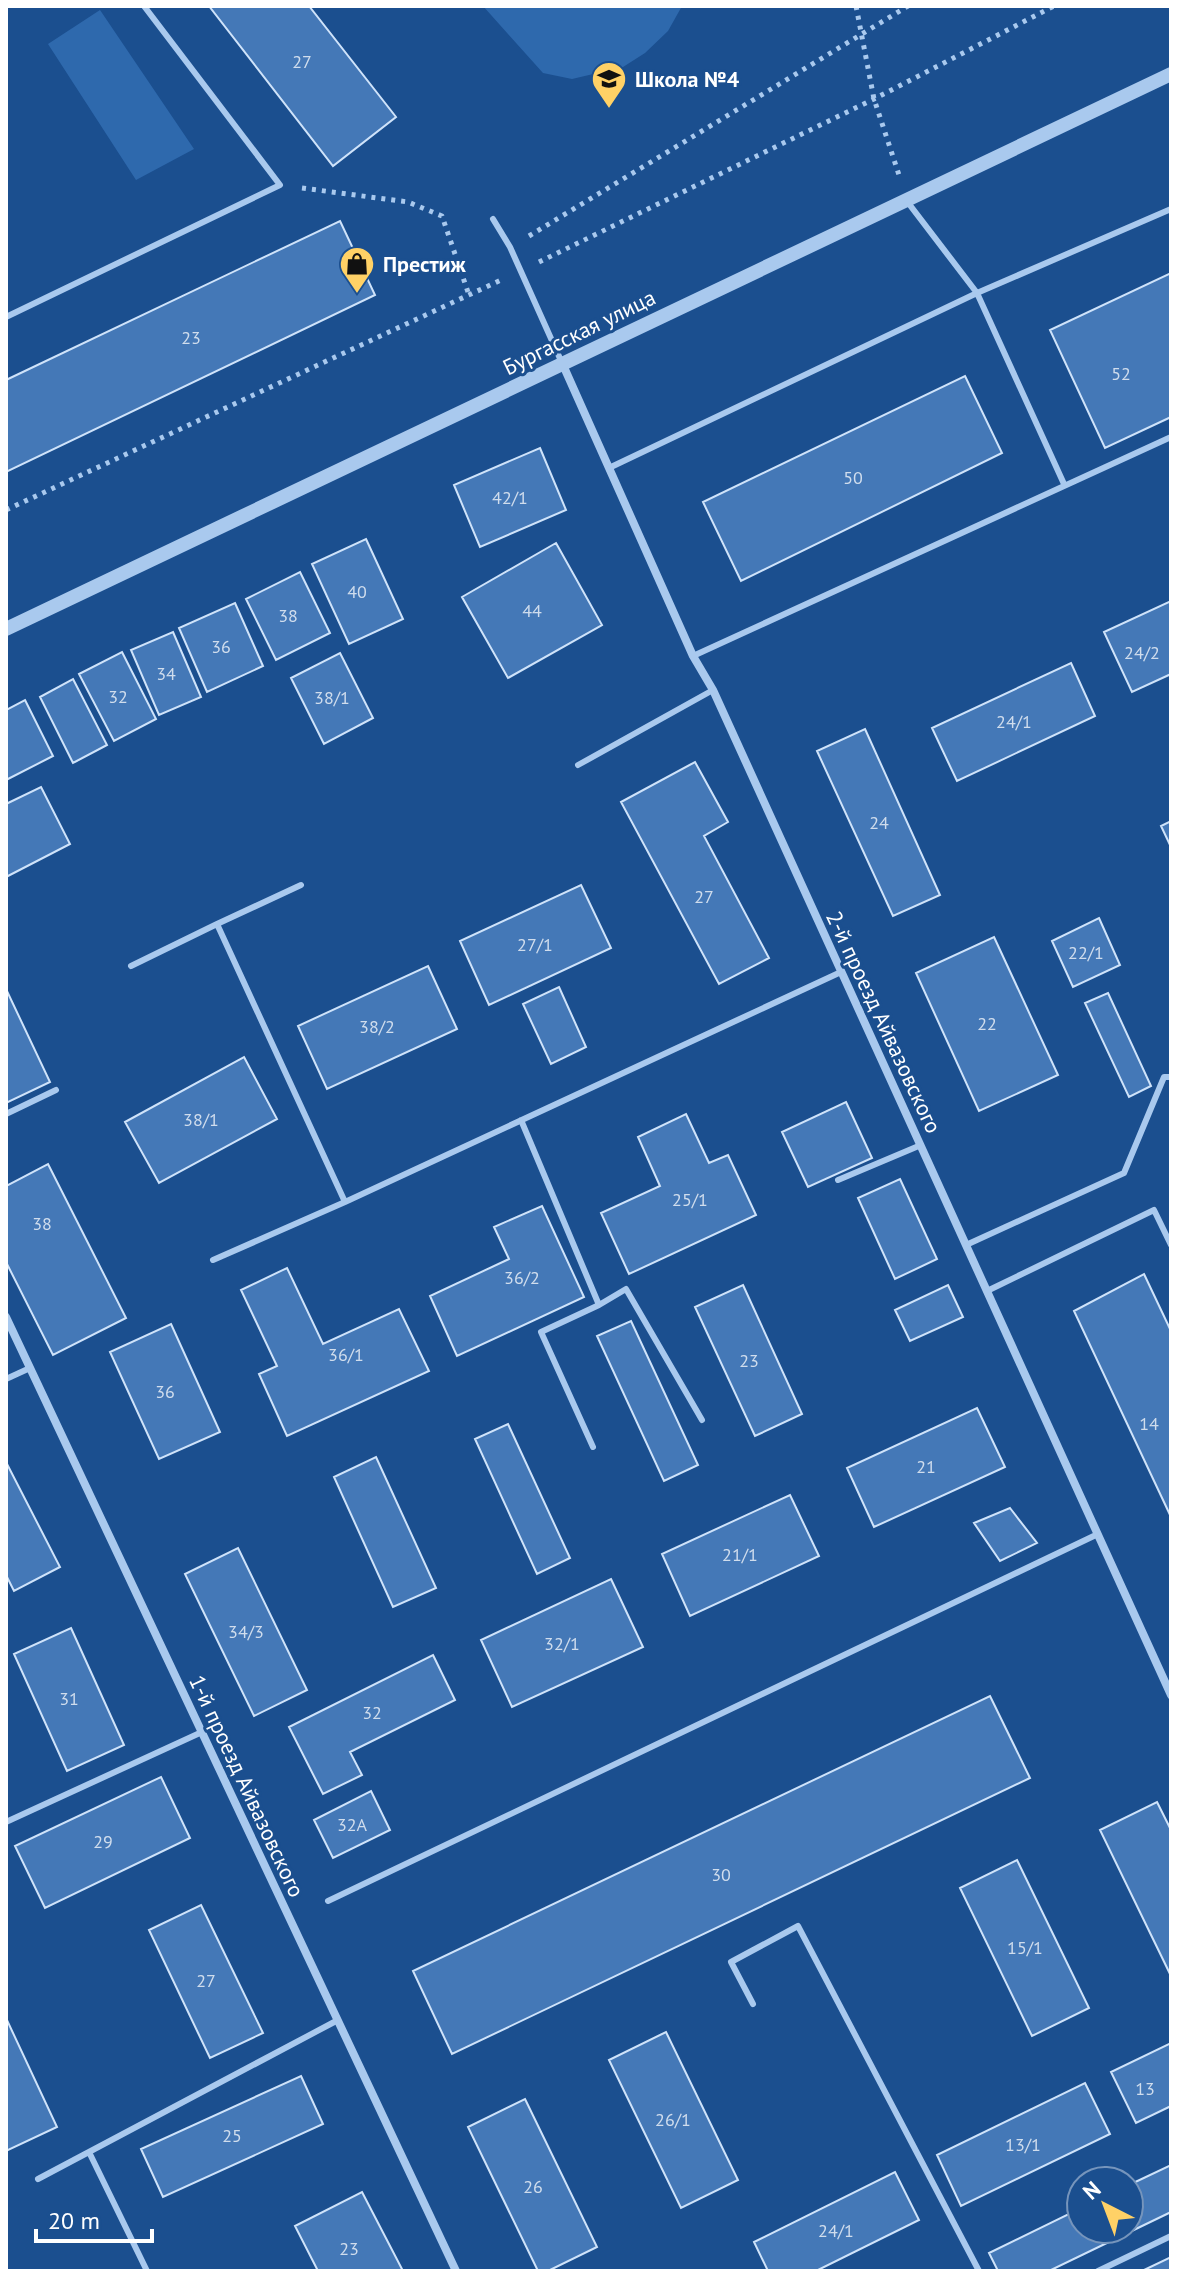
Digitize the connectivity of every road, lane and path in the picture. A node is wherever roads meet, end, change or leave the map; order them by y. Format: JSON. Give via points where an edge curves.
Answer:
{"nodes":[{"id":1,"x":144,"y":6,"type":"edge"},
{"id":2,"x":856,"y":6,"type":"edge"},
{"id":3,"x":908,"y":6,"type":"edge"},
{"id":4,"x":861,"y":34,"type":"junction"},
{"id":5,"x":1171,"y":74,"type":"edge"},
{"id":6,"x":280,"y":185,"type":"junction"},
{"id":7,"x":906,"y":200,"type":"junction"},
{"id":8,"x":1171,"y":209,"type":"edge"},
{"id":9,"x":493,"y":219,"type":"dead end"},
{"id":10,"x":510,"y":247,"type":"junction"},
{"id":11,"x":977,"y":293,"type":"junction"},
{"id":12,"x":469,"y":295,"type":"dead end"},
{"id":13,"x":6,"y":317,"type":"edge"},
{"id":14,"x":563,"y":365,"type":"junction"},
{"id":15,"x":1171,"y":437,"type":"edge"},
{"id":16,"x":611,"y":467,"type":"junction"},
{"id":17,"x":1064,"y":484,"type":"junction"},
{"id":18,"x":6,"y":629,"type":"edge"},
{"id":19,"x":693,"y":656,"type":"junction"},
{"id":20,"x":713,"y":690,"type":"junction"},
{"id":21,"x":578,"y":765,"type":"dead end"},
{"id":22,"x":301,"y":885,"type":"dead end"},
{"id":23,"x":217,"y":924,"type":"junction"},
{"id":24,"x":131,"y":966,"type":"dead end"},
{"id":25,"x":841,"y":972,"type":"junction"},
{"id":26,"x":1171,"y":1077,"type":"edge"},
{"id":27,"x":56,"y":1090,"type":"dead end"},
{"id":28,"x":6,"y":1114,"type":"edge"},
{"id":29,"x":521,"y":1120,"type":"junction"},
{"id":30,"x":921,"y":1145,"type":"junction"},
{"id":31,"x":838,"y":1180,"type":"dead end"},
{"id":32,"x":345,"y":1202,"type":"junction"},
{"id":33,"x":966,"y":1245,"type":"junction"},
{"id":34,"x":1171,"y":1245,"type":"edge"},
{"id":35,"x":213,"y":1260,"type":"dead end"},
{"id":36,"x":987,"y":1291,"type":"junction"},
{"id":37,"x":599,"y":1305,"type":"junction"},
{"id":38,"x":6,"y":1317,"type":"edge"},
{"id":39,"x":30,"y":1368,"type":"junction"},
{"id":40,"x":6,"y":1379,"type":"edge"},
{"id":41,"x":702,"y":1420,"type":"dead end"},
{"id":42,"x":593,"y":1447,"type":"dead end"},
{"id":43,"x":1098,"y":1534,"type":"junction"},
{"id":44,"x":1171,"y":1695,"type":"edge"},
{"id":45,"x":202,"y":1732,"type":"junction"},
{"id":46,"x":6,"y":1822,"type":"edge"},
{"id":47,"x":328,"y":1901,"type":"dead end"},
{"id":48,"x":753,"y":2004,"type":"dead end"},
{"id":49,"x":338,"y":2020,"type":"junction"},
{"id":50,"x":89,"y":2152,"type":"junction"},
{"id":51,"x":38,"y":2179,"type":"dead end"},
{"id":52,"x":1171,"y":2236,"type":"edge"},
{"id":53,"x":147,"y":2271,"type":"edge"},
{"id":54,"x":456,"y":2271,"type":"edge"},
{"id":55,"x":979,"y":2271,"type":"edge"},
{"id":56,"x":1098,"y":2271,"type":"edge"}],
"edges":[{"from":1,"to":6,"type":"lane"},
{"from":2,"to":4,"type":"path"},
{"from":3,"to":4,"type":"path"},
{"from":4,"to":7,"type":"path","via":[[874,99]]},
{"from":4,"to":10,"type":"path"},
{"from":5,"to":7,"type":"street","name":"Бургасская улица"},
{"from":6,"to":12,"type":"path","via":[[408,202],[442,216]]},
{"from":6,"to":13,"type":"lane"},
{"from":7,"to":11,"type":"lane"},
{"from":7,"to":14,"type":"street","name":"Бургасская улица"},
{"from":8,"to":11,"type":"lane"},
{"from":9,"to":10,"type":"lane"},
{"from":10,"to":14,"type":"lane"},
{"from":11,"to":16,"type":"lane"},
{"from":11,"to":17,"type":"lane"},
{"from":14,"to":16,"type":"street","name":"2-й проезд Айвазовского"},
{"from":14,"to":18,"type":"street","name":"Бургасская улица"},
{"from":15,"to":17,"type":"lane"},
{"from":16,"to":19,"type":"street","name":"2-й проезд Айвазовского"},
{"from":17,"to":19,"type":"lane"},
{"from":19,"to":20,"type":"street","name":"2-й проезд Айвазовского"},
{"from":20,"to":21,"type":"lane"},
{"from":20,"to":25,"type":"street","name":"2-й проезд Айвазовского"},
{"from":22,"to":23,"type":"lane"},
{"from":23,"to":24,"type":"lane"},
{"from":23,"to":32,"type":"lane"},
{"from":25,"to":29,"type":"lane"},
{"from":25,"to":30,"type":"street","name":"2-й проезд Айвазовского"},
{"from":26,"to":33,"type":"lane","via":[[1164,1077],[1124,1173]]},
{"from":27,"to":28,"type":"lane"},
{"from":29,"to":32,"type":"lane"},
{"from":29,"to":37,"type":"lane"},
{"from":30,"to":31,"type":"lane"},
{"from":30,"to":33,"type":"street","name":"2-й проезд Айвазовского"},
{"from":32,"to":35,"type":"lane"},
{"from":33,"to":36,"type":"street","name":"2-й проезд Айвазовского"},
{"from":34,"to":36,"type":"lane","via":[[1154,1210]]},
{"from":36,"to":43,"type":"street","name":"2-й проезд Айвазовского"},
{"from":37,"to":41,"type":"lane","via":[[626,1289]]},
{"from":37,"to":42,"type":"lane","via":[[541,1332]]},
{"from":38,"to":39,"type":"street","name":"1-й проезд Айвазовского"},
{"from":39,"to":40,"type":"lane"},
{"from":39,"to":45,"type":"street","name":"1-й проезд Айвазовского"},
{"from":43,"to":44,"type":"street","name":"2-й проезд Айвазовского"},
{"from":43,"to":47,"type":"lane"},
{"from":45,"to":46,"type":"lane"},
{"from":45,"to":49,"type":"street","name":"1-й проезд Айвазовского"},
{"from":48,"to":55,"type":"lane","via":[[731,1962],[798,1926]]},
{"from":49,"to":50,"type":"lane"},
{"from":49,"to":54,"type":"street","name":"1-й проезд Айвазовского"},
{"from":50,"to":51,"type":"lane"},
{"from":50,"to":53,"type":"lane"},
{"from":52,"to":56,"type":"lane"}]}
